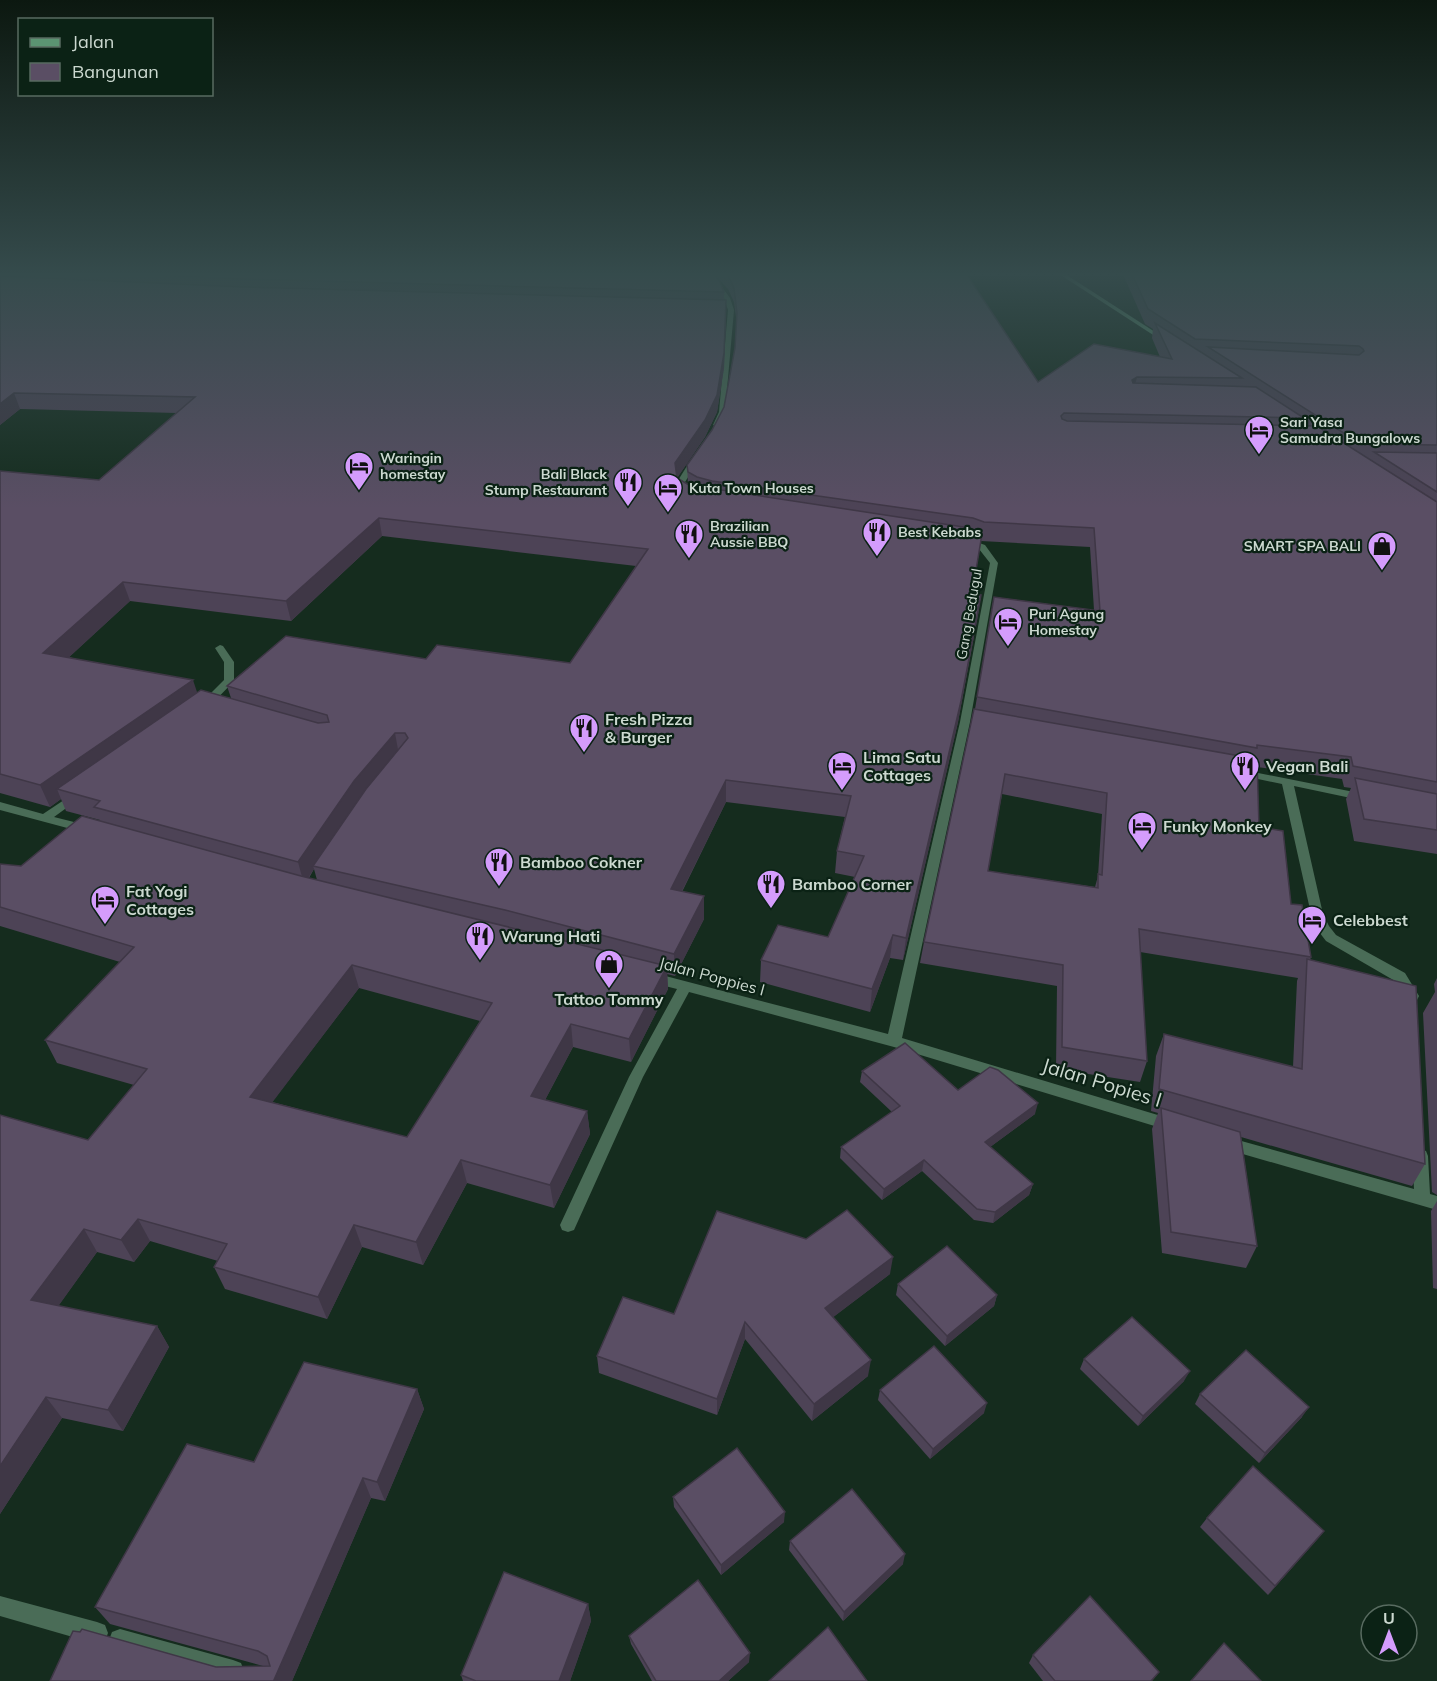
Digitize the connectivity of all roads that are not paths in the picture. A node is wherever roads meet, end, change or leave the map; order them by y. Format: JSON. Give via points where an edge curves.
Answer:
{"nodes":[{"id":1,"x":727,"y":350,"type":"edge"},
{"id":2,"x":712,"y":435,"type":"edge"},
{"id":3,"x":700,"y":453,"type":"edge"},
{"id":4,"x":693,"y":499,"type":"edge"},
{"id":5,"x":958,"y":540,"type":"edge"},
{"id":6,"x":220,"y":648,"type":"dead end"},
{"id":7,"x":206,"y":708,"type":"edge"},
{"id":8,"x":1229,"y":770,"type":"edge"},
{"id":9,"x":1287,"y":781,"type":"junction"},
{"id":10,"x":84,"y":791,"type":"edge"},
{"id":11,"x":1379,"y":800,"type":"edge"},
{"id":12,"x":0,"y":806,"type":"edge"},
{"id":13,"x":45,"y":818,"type":"junction"},
{"id":14,"x":100,"y":833,"type":"edge"},
{"id":15,"x":641,"y":974,"type":"edge"},
{"id":16,"x":685,"y":986,"type":"junction"},
{"id":17,"x":1414,"y":1007,"type":"edge"},
{"id":18,"x":894,"y":1041,"type":"junction"},
{"id":19,"x":1186,"y":1130,"type":"edge"},
{"id":20,"x":1208,"y":1137,"type":"edge"},
{"id":21,"x":1420,"y":1142,"type":"edge"},
{"id":22,"x":1430,"y":1201,"type":"edge"},
{"id":23,"x":568,"y":1225,"type":"dead end"},
{"id":24,"x":0,"y":1606,"type":"edge"},
{"id":25,"x":248,"y":1675,"type":"edge"}],
"edges":[{"from":1,"to":2,"type":"street","via":[[722,412]]},
{"from":3,"to":4,"type":"street","via":[[681,482],[682,492]]},
{"from":5,"to":18,"type":"street","name":"Gang Bedugul","via":[[982,547],[994,562],[970,723]]},
{"from":6,"to":7,"type":"street","via":[[229,662],[229,681]]},
{"from":8,"to":9,"type":"street"},
{"from":9,"to":11,"type":"street"},
{"from":9,"to":17,"type":"street","via":[[1323,928],[1331,938],[1400,977],[1409,988]]},
{"from":10,"to":13,"type":"street"},
{"from":12,"to":13,"type":"street"},
{"from":13,"to":14,"type":"street"},
{"from":15,"to":16,"type":"street","name":"Jalan Poppies I"},
{"from":16,"to":18,"type":"street","name":"Jalan Poppies I"},
{"from":16,"to":23,"type":"street","via":[[636,1077]]},
{"from":18,"to":19,"type":"street","name":"Jalan Popies I"},
{"from":20,"to":22,"type":"street"},
{"from":21,"to":22,"type":"street"},
{"from":24,"to":25,"type":"street"}]}
